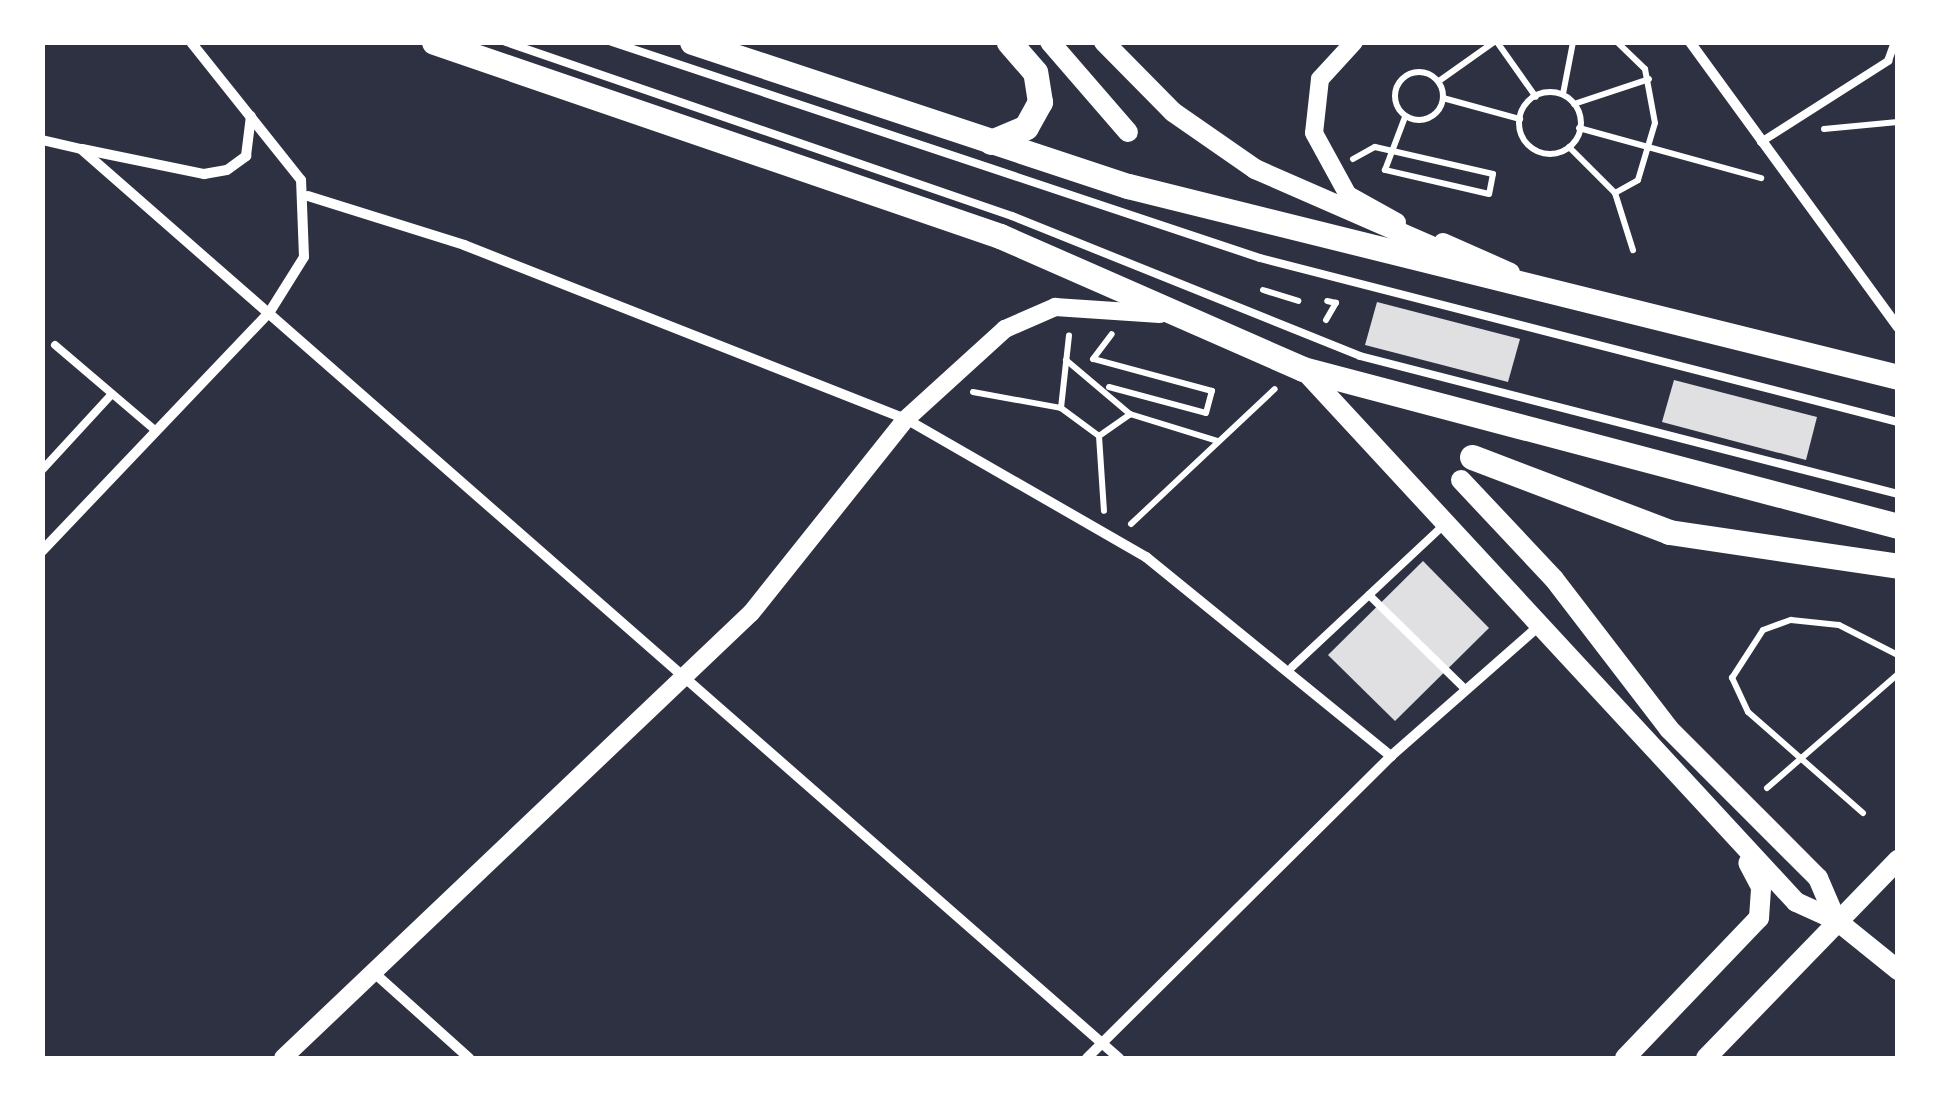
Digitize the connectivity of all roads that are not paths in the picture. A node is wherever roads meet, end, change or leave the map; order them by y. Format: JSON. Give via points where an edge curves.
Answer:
{"nodes":[{"id":1,"x":192,"y":42,"type":"edge"},
{"id":2,"x":434,"y":42,"type":"edge"},
{"id":3,"x":506,"y":42,"type":"edge"},
{"id":4,"x":612,"y":42,"type":"edge"},
{"id":5,"x":692,"y":42,"type":"edge"},
{"id":6,"x":1009,"y":42,"type":"edge"},
{"id":7,"x":1050,"y":42,"type":"edge"},
{"id":8,"x":1104,"y":42,"type":"edge"},
{"id":9,"x":1354,"y":42,"type":"edge"},
{"id":10,"x":1690,"y":42,"type":"edge"},
{"id":11,"x":1895,"y":42,"type":"edge"},
{"id":12,"x":252,"y":115,"type":"junction"},
{"id":13,"x":1128,"y":132,"type":"dead end"},
{"id":14,"x":42,"y":140,"type":"edge"},
{"id":15,"x":992,"y":142,"type":"junction"},
{"id":16,"x":1761,"y":142,"type":"junction"},
{"id":17,"x":81,"y":149,"type":"junction"},
{"id":18,"x":308,"y":196,"type":"junction"},
{"id":19,"x":1567,"y":296,"type":"junction"},
{"id":20,"x":269,"y":313,"type":"junction"},
{"id":21,"x":1177,"y":316,"type":"junction"},
{"id":22,"x":1898,"y":327,"type":"edge"},
{"id":23,"x":55,"y":346,"type":"dead end"},
{"id":24,"x":1293,"y":375,"type":"junction"},
{"id":25,"x":1898,"y":377,"type":"edge"},
{"id":26,"x":112,"y":394,"type":"junction"},
{"id":27,"x":906,"y":419,"type":"junction"},
{"id":28,"x":1898,"y":422,"type":"edge"},
{"id":29,"x":156,"y":431,"type":"junction"},
{"id":30,"x":1467,"y":469,"type":"joint"},
{"id":31,"x":42,"y":470,"type":"edge"},
{"id":32,"x":1898,"y":494,"type":"edge"},
{"id":33,"x":1446,"y":524,"type":"junction"},
{"id":34,"x":1898,"y":526,"type":"edge"},
{"id":35,"x":42,"y":551,"type":"edge"},
{"id":36,"x":1898,"y":566,"type":"edge"},
{"id":37,"x":1369,"y":594,"type":"junction"},
{"id":38,"x":1540,"y":625,"type":"junction"},
{"id":39,"x":1292,"y":666,"type":"junction"},
{"id":40,"x":684,"y":677,"type":"junction"},
{"id":41,"x":1466,"y":690,"type":"junction"},
{"id":42,"x":1392,"y":756,"type":"junction"},
{"id":43,"x":1726,"y":827,"type":"junction"},
{"id":44,"x":1898,"y":860,"type":"edge"},
{"id":45,"x":1836,"y":920,"type":"junction"},
{"id":46,"x":372,"y":970,"type":"junction"},
{"id":47,"x":1898,"y":970,"type":"edge"},
{"id":48,"x":1100,"y":1045,"type":"junction"},
{"id":49,"x":283,"y":1058,"type":"edge"},
{"id":50,"x":469,"y":1058,"type":"edge"},
{"id":51,"x":1088,"y":1058,"type":"edge"},
{"id":52,"x":1119,"y":1058,"type":"edge"},
{"id":53,"x":1625,"y":1058,"type":"edge"},
{"id":54,"x":1706,"y":1058,"type":"edge"}],
"edges":[{"from":1,"to":12,"type":"street"},
{"from":2,"to":21,"type":"main road","via":[[1000,236]]},
{"from":3,"to":32,"type":"lane","via":[[1012,216],[1360,356]]},
{"from":4,"to":28,"type":"lane","via":[[1260,258]]},
{"from":5,"to":15,"type":"main road"},
{"from":6,"to":15,"type":"main road","via":[[1035,72],[1040,102],[1026,127]]},
{"from":7,"to":13,"type":"main road"},
{"from":8,"to":19,"type":"main road","via":[[1173,112],[1282,185]]},
{"from":9,"to":19,"type":"street","via":[[1320,79],[1312,111],[1331,174],[1348,196]]},
{"from":10,"to":16,"type":"street"},
{"from":11,"to":16,"type":"lane","via":[[1888,61]]},
{"from":12,"to":17,"type":"street","via":[[246,156],[227,170],[204,174]]},
{"from":12,"to":18,"type":"street"},
{"from":14,"to":17,"type":"street"},
{"from":15,"to":19,"type":"main road","via":[[1263,224]]},
{"from":16,"to":22,"type":"street"},
{"from":17,"to":20,"type":"street"},
{"from":18,"to":20,"type":"street","via":[[304,256]]},
{"from":18,"to":27,"type":"street","via":[[464,245]]},
{"from":19,"to":25,"type":"main road"},
{"from":20,"to":29,"type":"street"},
{"from":20,"to":40,"type":"street"},
{"from":21,"to":24,"type":"main road"},
{"from":21,"to":27,"type":"street","via":[[1055,307],[1005,329]]},
{"from":23,"to":26,"type":"lane"},
{"from":24,"to":33,"type":"main road"},
{"from":24,"to":34,"type":"main road"},
{"from":26,"to":29,"type":"lane"},
{"from":26,"to":31,"type":"lane"},
{"from":27,"to":39,"type":"street","via":[[1117,537]]},
{"from":27,"to":40,"type":"street","via":[[776,586]]},
{"from":29,"to":35,"type":"street"},
{"from":30,"to":36,"type":"main road","via":[[1669,532]]},
{"from":30,"to":45,"type":"main road","via":[[1668,729],[1818,878]]},
{"from":33,"to":37,"type":"lane"},
{"from":33,"to":38,"type":"main road"},
{"from":37,"to":39,"type":"lane"},
{"from":37,"to":41,"type":"lane"},
{"from":38,"to":41,"type":"street"},
{"from":38,"to":43,"type":"main road"},
{"from":39,"to":42,"type":"street"},
{"from":40,"to":46,"type":"street"},
{"from":40,"to":48,"type":"street"},
{"from":41,"to":42,"type":"street"},
{"from":42,"to":48,"type":"street"},
{"from":43,"to":45,"type":"main road","via":[[1796,902]]},
{"from":43,"to":53,"type":"main road","via":[[1762,887],[1759,918]]},
{"from":44,"to":45,"type":"main road"},
{"from":45,"to":47,"type":"main road"},
{"from":45,"to":54,"type":"main road"},
{"from":46,"to":49,"type":"street"},
{"from":46,"to":50,"type":"street"},
{"from":48,"to":51,"type":"street"},
{"from":48,"to":52,"type":"street"}]}
